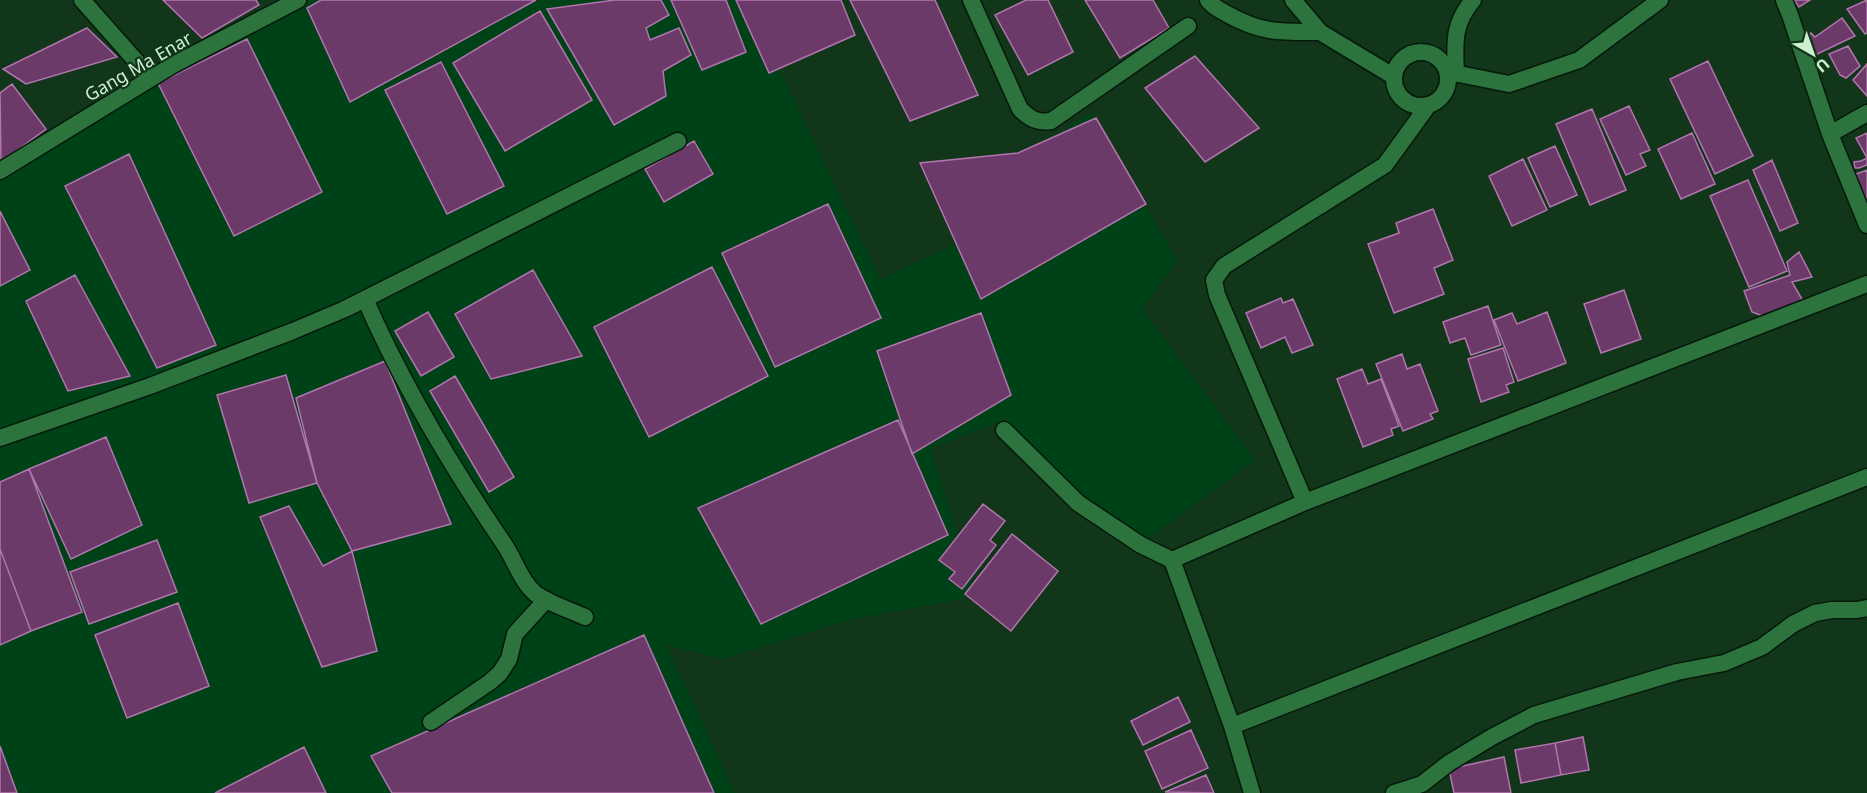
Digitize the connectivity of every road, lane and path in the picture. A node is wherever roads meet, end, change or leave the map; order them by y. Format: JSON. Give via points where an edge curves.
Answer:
{"nodes":[{"id":1,"x":82,"y":0,"type":"edge"},
{"id":2,"x":298,"y":0,"type":"edge"},
{"id":3,"x":971,"y":0,"type":"edge"},
{"id":4,"x":1208,"y":0,"type":"edge"},
{"id":5,"x":1293,"y":0,"type":"edge"},
{"id":6,"x":1473,"y":0,"type":"edge"},
{"id":7,"x":1660,"y":0,"type":"edge"},
{"id":8,"x":1784,"y":0,"type":"edge"},
{"id":9,"x":1188,"y":26,"type":"dead end"},
{"id":10,"x":1320,"y":32,"type":"junction"},
{"id":11,"x":1452,"y":73,"type":"junction"},
{"id":12,"x":1393,"y":76,"type":"junction"},
{"id":13,"x":152,"y":78,"type":"junction"},
{"id":14,"x":1426,"y":107,"type":"junction"},
{"id":15,"x":1867,"y":113,"type":"edge"},
{"id":16,"x":1830,"y":134,"type":"junction"},
{"id":17,"x":678,"y":141,"type":"dead end"},
{"id":18,"x":0,"y":171,"type":"edge"},
{"id":19,"x":1867,"y":225,"type":"edge"},
{"id":20,"x":1867,"y":284,"type":"edge"},
{"id":21,"x":365,"y":299,"type":"junction"},
{"id":22,"x":1004,"y":430,"type":"dead end"},
{"id":23,"x":0,"y":438,"type":"edge"},
{"id":24,"x":1867,"y":477,"type":"edge"},
{"id":25,"x":1305,"y":502,"type":"junction"},
{"id":26,"x":1172,"y":560,"type":"junction"},
{"id":27,"x":546,"y":600,"type":"junction"},
{"id":28,"x":1867,"y":608,"type":"edge"},
{"id":29,"x":585,"y":617,"type":"dead end"},
{"id":30,"x":431,"y":722,"type":"dead end"},
{"id":31,"x":1232,"y":726,"type":"junction"},
{"id":32,"x":1252,"y":793,"type":"edge"},
{"id":33,"x":1394,"y":793,"type":"edge"}],
"edges":[{"from":1,"to":13,"type":"street"},
{"from":2,"to":13,"type":"street","name":"Gang Ma Enar"},
{"from":3,"to":9,"type":"street","via":[[1020,109],[1041,122],[1051,121]]},
{"from":4,"to":10,"type":"street","via":[[1245,24],[1270,32]]},
{"from":5,"to":10,"type":"street"},
{"from":6,"to":11,"type":"street","via":[[1461,15],[1455,32]]},
{"from":7,"to":11,"type":"street","via":[[1579,60],[1509,84]]},
{"from":8,"to":16,"type":"street"},
{"from":10,"to":12,"type":"street"},
{"from":11,"to":12,"type":"street","via":[[1433,54],[1420,51],[1398,64]]},
{"from":11,"to":14,"type":"street","via":[[1440,100]]},
{"from":12,"to":14,"type":"street","via":[[1396,93],[1409,105]]},
{"from":13,"to":18,"type":"street","name":"Gang Ma Enar"},
{"from":14,"to":25,"type":"street","via":[[1385,165],[1224,266],[1214,280]]},
{"from":15,"to":16,"type":"street"},
{"from":16,"to":19,"type":"street"},
{"from":17,"to":21,"type":"street"},
{"from":20,"to":25,"type":"street"},
{"from":21,"to":23,"type":"street","via":[[150,386]]},
{"from":21,"to":27,"type":"street","via":[[437,442],[522,577]]},
{"from":22,"to":26,"type":"street","via":[[1078,503],[1141,545]]},
{"from":24,"to":31,"type":"street"},
{"from":25,"to":26,"type":"street"},
{"from":26,"to":31,"type":"street"},
{"from":27,"to":29,"type":"street"},
{"from":27,"to":30,"type":"street","via":[[515,634],[509,659],[500,672]]},
{"from":28,"to":33,"type":"street","via":[[1815,613],[1762,647],[1724,663],[1667,675],[1534,715],[1458,757],[1422,784]]},
{"from":31,"to":32,"type":"street"}]}
